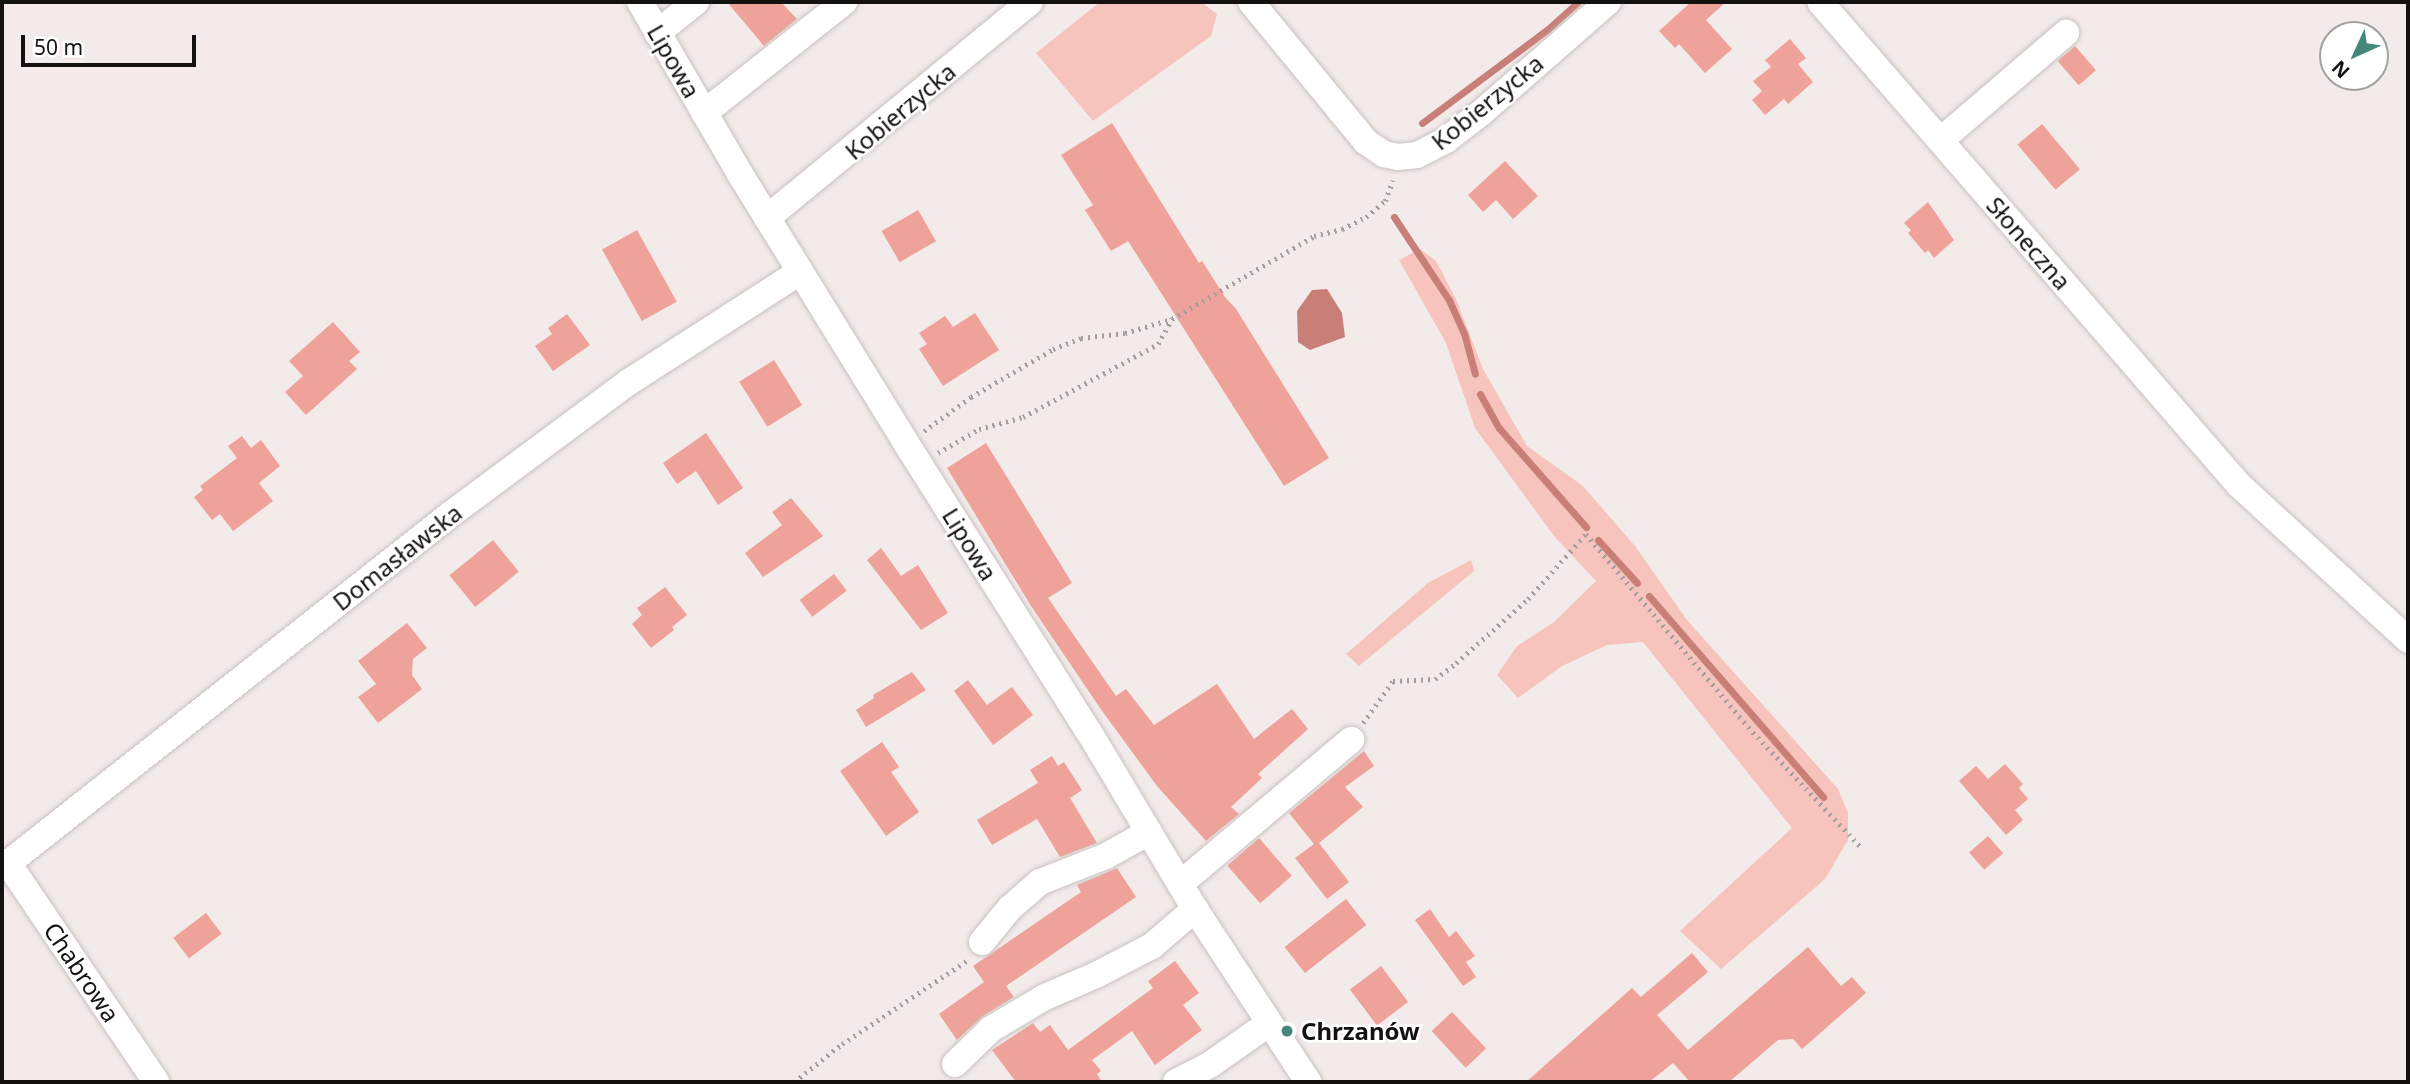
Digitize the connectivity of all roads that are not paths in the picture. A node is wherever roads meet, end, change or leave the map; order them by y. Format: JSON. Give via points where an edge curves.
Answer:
{"nodes":[{"id":1,"x":640,"y":2,"type":"edge"},
{"id":2,"x":696,"y":2,"type":"edge"},
{"id":3,"x":844,"y":2,"type":"edge"},
{"id":4,"x":1030,"y":2,"type":"edge"},
{"id":5,"x":1251,"y":2,"type":"edge"},
{"id":6,"x":1608,"y":2,"type":"edge"},
{"id":7,"x":1819,"y":2,"type":"edge"},
{"id":8,"x":657,"y":33,"type":"junction"},
{"id":9,"x":2066,"y":33,"type":"dead end"},
{"id":10,"x":704,"y":113,"type":"junction"},
{"id":11,"x":1941,"y":140,"type":"junction"},
{"id":12,"x":767,"y":218,"type":"junction"},
{"id":13,"x":800,"y":272,"type":"junction"},
{"id":14,"x":2408,"y":640,"type":"edge"},
{"id":15,"x":1352,"y":740,"type":"road end"},
{"id":16,"x":1149,"y":832,"type":"junction"},
{"id":17,"x":5,"y":865,"type":"edge"},
{"id":18,"x":1180,"y":884,"type":"junction"},
{"id":19,"x":1195,"y":909,"type":"junction"},
{"id":20,"x":982,"y":942,"type":"road end"},
{"id":21,"x":1268,"y":1024,"type":"junction"},
{"id":22,"x":955,"y":1064,"type":"dead end"},
{"id":23,"x":156,"y":1082,"type":"edge"},
{"id":24,"x":1176,"y":1082,"type":"edge"},
{"id":25,"x":1308,"y":1082,"type":"edge"}],
"edges":[{"from":1,"to":8,"type":"street","name":"Lipowa"},
{"from":2,"to":8,"type":"street"},
{"from":3,"to":10,"type":"street"},
{"from":4,"to":12,"type":"street","name":"Kobierzycka"},
{"from":5,"to":6,"type":"street","name":"Kobierzycka","via":[[1366,142],[1392,156],[1418,155],[1446,140]]},
{"from":7,"to":11,"type":"street","name":"Słoneczna"},
{"from":8,"to":10,"type":"street","name":"Lipowa"},
{"from":9,"to":11,"type":"street"},
{"from":10,"to":12,"type":"street","name":"Lipowa"},
{"from":11,"to":14,"type":"street","name":"Słoneczna","via":[[2239,485]]},
{"from":12,"to":13,"type":"street","name":"Lipowa"},
{"from":13,"to":16,"type":"street","name":"Lipowa"},
{"from":13,"to":17,"type":"street","name":"Domasławska","via":[[629,382],[462,506]]},
{"from":15,"to":18,"type":"street"},
{"from":16,"to":18,"type":"street","name":"Lipowa"},
{"from":16,"to":20,"type":"street","via":[[1106,856],[1040,882]]},
{"from":17,"to":23,"type":"street","name":"Chabrowa"},
{"from":18,"to":19,"type":"street","name":"Lipowa"},
{"from":19,"to":21,"type":"street","name":"Lipowa"},
{"from":19,"to":22,"type":"street","via":[[1152,946],[1045,997],[991,1029]]},
{"from":21,"to":24,"type":"street"},
{"from":21,"to":25,"type":"street","name":"Lipowa"}]}
